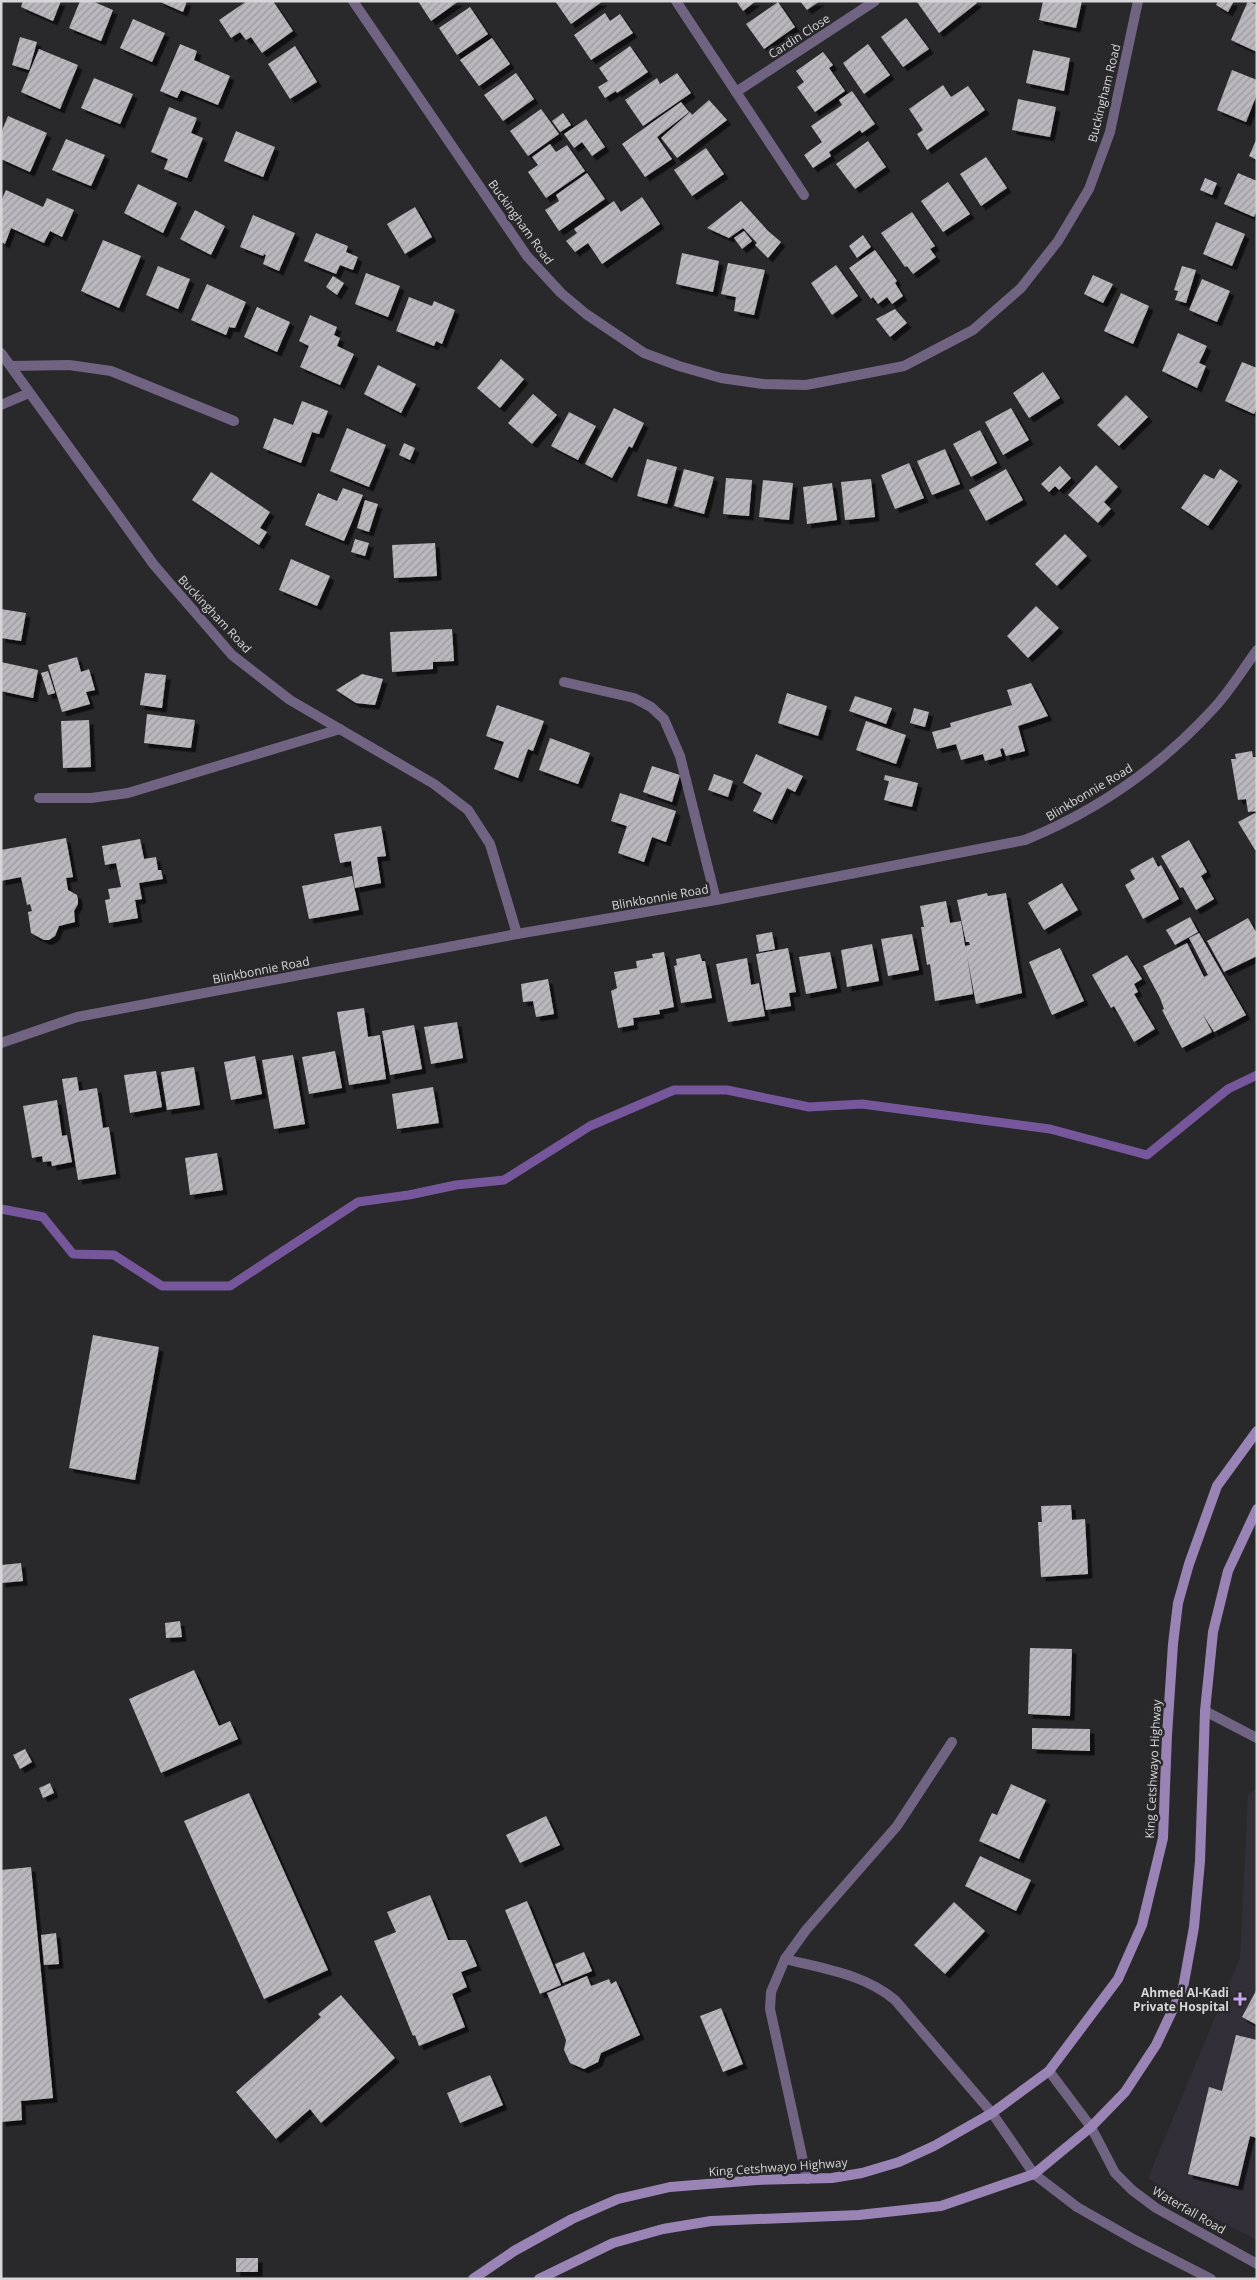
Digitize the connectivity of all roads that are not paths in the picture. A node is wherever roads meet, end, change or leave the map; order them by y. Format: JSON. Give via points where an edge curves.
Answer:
{"nodes":[{"id":1,"x":353,"y":1,"type":"edge"},
{"id":2,"x":676,"y":1,"type":"edge"},
{"id":3,"x":875,"y":1,"type":"edge"},
{"id":4,"x":1138,"y":1,"type":"edge"},
{"id":5,"x":736,"y":92,"type":"junction"},
{"id":6,"x":804,"y":195,"type":"dead end"},
{"id":7,"x":1,"y":353,"type":"edge"},
{"id":8,"x":11,"y":366,"type":"junction"},
{"id":9,"x":29,"y":394,"type":"junction"},
{"id":10,"x":1,"y":405,"type":"edge"},
{"id":11,"x":234,"y":421,"type":"dead end"},
{"id":12,"x":1257,"y":650,"type":"edge"},
{"id":13,"x":564,"y":682,"type":"dead end"},
{"id":14,"x":340,"y":730,"type":"junction"},
{"id":15,"x":39,"y":798,"type":"dead end"},
{"id":16,"x":716,"y":900,"type":"junction"},
{"id":17,"x":517,"y":934,"type":"junction"},
{"id":18,"x":1,"y":1043,"type":"edge"},
{"id":19,"x":1257,"y":1431,"type":"edge"},
{"id":20,"x":1257,"y":1509,"type":"edge"},
{"id":21,"x":1206,"y":1710,"type":"junction"},
{"id":22,"x":1257,"y":1738,"type":"edge"},
{"id":23,"x":952,"y":1742,"type":"dead end"},
{"id":24,"x":785,"y":1959,"type":"junction"},
{"id":25,"x":1049,"y":2070,"type":"junction"},
{"id":26,"x":992,"y":2113,"type":"junction"},
{"id":27,"x":1090,"y":2127,"type":"junction"},
{"id":28,"x":1034,"y":2174,"type":"junction"},
{"id":29,"x":807,"y":2179,"type":"junction"},
{"id":30,"x":1257,"y":2264,"type":"edge"},
{"id":31,"x":472,"y":2279,"type":"edge"},
{"id":32,"x":539,"y":2279,"type":"edge"},
{"id":33,"x":1211,"y":2279,"type":"edge"}],
"edges":[{"from":1,"to":4,"type":"street","name":"Buckingham Road","via":[[527,256],[561,293],[644,353],[721,378],[763,384],[806,385],[904,366],[973,330],[1021,288],[1058,241],[1089,189],[1110,132]]},
{"from":2,"to":5,"type":"street"},
{"from":3,"to":5,"type":"street","name":"Cardin Close"},
{"from":5,"to":6,"type":"street"},
{"from":7,"to":8,"type":"street","name":"Buckingham Road"},
{"from":8,"to":9,"type":"street","name":"Buckingham Road"},
{"from":8,"to":11,"type":"street","via":[[69,365],[111,371]]},
{"from":9,"to":10,"type":"street"},
{"from":9,"to":14,"type":"street","name":"Buckingham Road","via":[[154,566],[232,655],[290,700]]},
{"from":12,"to":16,"type":"street","name":"Blinkbonnie Road","via":[[1215,707],[1144,774],[1062,825],[1025,840]]},
{"from":13,"to":16,"type":"street","via":[[634,698],[664,719],[680,756]]},
{"from":14,"to":15,"type":"street","via":[[128,793],[91,798]]},
{"from":14,"to":17,"type":"street","name":"Buckingham Road","via":[[434,784],[468,810],[490,844]]},
{"from":16,"to":17,"type":"street","name":"Blinkbonnie Road"},
{"from":17,"to":18,"type":"street","name":"Blinkbonnie Road","via":[[77,1017]]},
{"from":19,"to":25,"type":"main road","name":"King Cetshwayo Highway","via":[[1217,1486],[1178,1603],[1167,1726],[1163,1838],[1142,1925],[1118,1979]]},
{"from":20,"to":21,"type":"main road","via":[[1226,1580],[1213,1632]]},
{"from":21,"to":22,"type":"street"},
{"from":21,"to":27,"type":"main road","via":[[1200,1861],[1194,1927],[1182,1988],[1156,2045],[1130,2084]]},
{"from":23,"to":24,"type":"street","via":[[897,1826],[806,1930]]},
{"from":24,"to":26,"type":"street","via":[[863,1979],[880,1988],[895,2000]]},
{"from":24,"to":29,"type":"street","via":[[771,1992],[770,2009]]},
{"from":25,"to":26,"type":"main road","name":"King Cetshwayo Highway"},
{"from":25,"to":27,"type":"street","name":"Waterfall Road"},
{"from":26,"to":28,"type":"street"},
{"from":26,"to":29,"type":"main road","name":"King Cetshwayo Highway","via":[[899,2162],[862,2173]]},
{"from":27,"to":28,"type":"main road"},
{"from":27,"to":30,"type":"street","name":"Waterfall Road","via":[[1115,2173],[1132,2190],[1156,2208]]},
{"from":28,"to":32,"type":"main road","via":[[941,2206],[859,2215],[710,2221],[662,2229],[613,2243]]},
{"from":28,"to":33,"type":"street","via":[[1077,2207]]},
{"from":29,"to":31,"type":"main road","name":"King Cetshwayo Highway","via":[[670,2187],[618,2199],[572,2219]]}]}
